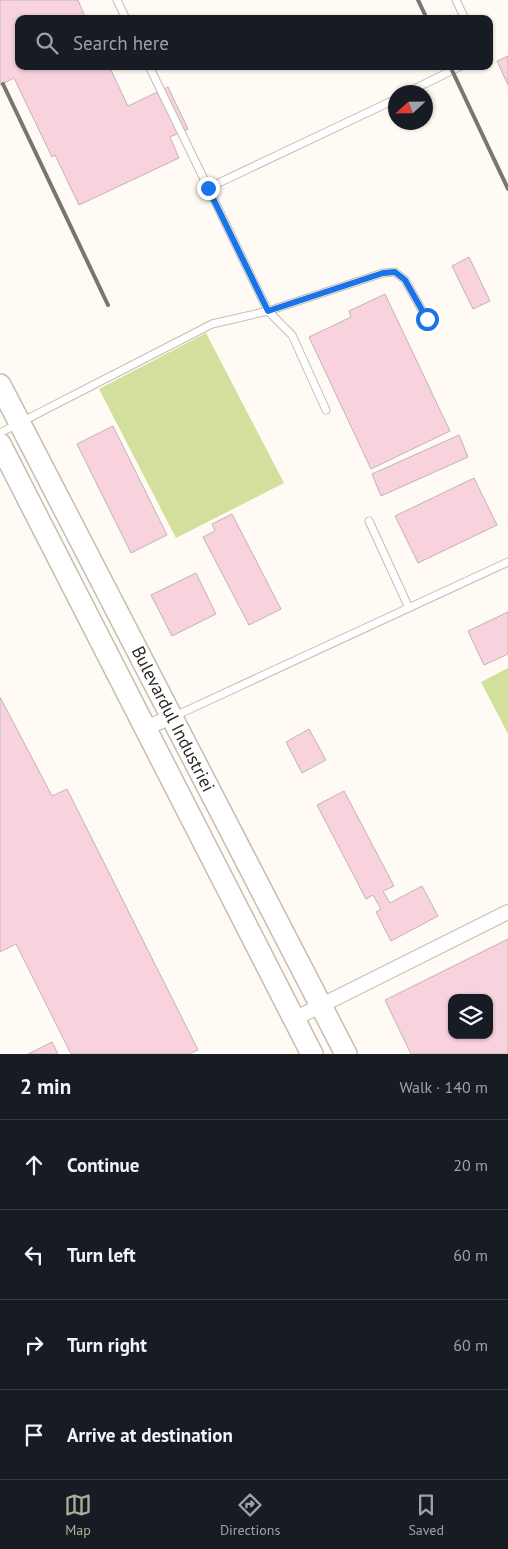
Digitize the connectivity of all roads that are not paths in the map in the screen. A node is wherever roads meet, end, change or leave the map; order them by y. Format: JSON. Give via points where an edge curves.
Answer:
{"nodes":[{"id":1,"x":117,"y":0,"type":"edge"},
{"id":2,"x":456,"y":0,"type":"edge"},
{"id":3,"x":124,"y":15,"type":"edge"},
{"id":4,"x":463,"y":15,"type":"edge"},
{"id":5,"x":151,"y":70,"type":"edge"},
{"id":6,"x":453,"y":70,"type":"edge"},
{"id":7,"x":422,"y":85,"type":"edge"},
{"id":8,"x":388,"y":103,"type":"edge"},
{"id":9,"x":208,"y":188,"type":"junction"},
{"id":10,"x":268,"y":311,"type":"junction"},
{"id":11,"x":427,"y":319,"type":"dead end"},
{"id":12,"x":0,"y":385,"type":"edge"},
{"id":13,"x":326,"y":410,"type":"dead end"},
{"id":14,"x":19,"y":422,"type":"junction"},
{"id":15,"x":0,"y":432,"type":"edge"},
{"id":16,"x":0,"y":444,"type":"edge"},
{"id":17,"x":369,"y":521,"type":"dead end"},
{"id":18,"x":508,"y":562,"type":"edge"},
{"id":19,"x":409,"y":608,"type":"junction"},
{"id":20,"x":172,"y":717,"type":"junction"},
{"id":21,"x":145,"y":728,"type":"junction"},
{"id":22,"x":508,"y":912,"type":"edge"},
{"id":23,"x":322,"y":1006,"type":"junction"},
{"id":24,"x":294,"y":1019,"type":"junction"},
{"id":25,"x":312,"y":1054,"type":"edge"},
{"id":26,"x":346,"y":1054,"type":"edge"}],
"edges":[{"from":1,"to":3,"type":"lane"},
{"from":2,"to":4,"type":"lane"},
{"from":5,"to":9,"type":"lane"},
{"from":6,"to":7,"type":"lane"},
{"from":8,"to":9,"type":"lane"},
{"from":9,"to":10,"type":"lane"},
{"from":10,"to":11,"type":"lane","via":[[383,273],[395,272],[405,280]]},
{"from":10,"to":13,"type":"lane","via":[[292,334]]},
{"from":10,"to":14,"type":"lane","via":[[212,324]]},
{"from":12,"to":14,"type":"main road","name":"Bulevardul Industriei"},
{"from":14,"to":15,"type":"lane"},
{"from":14,"to":20,"type":"main road","name":"Bulevardul Industriei"},
{"from":16,"to":21,"type":"main road","name":"Bulevardul Industriei"},
{"from":17,"to":19,"type":"lane"},
{"from":18,"to":19,"type":"lane"},
{"from":19,"to":20,"type":"lane"},
{"from":20,"to":21,"type":"street"},
{"from":20,"to":23,"type":"main road","name":"Bulevardul Industriei"},
{"from":21,"to":24,"type":"main road","name":"Bulevardul Industriei"},
{"from":22,"to":23,"type":"street"},
{"from":23,"to":24,"type":"street"},
{"from":23,"to":26,"type":"main road","name":"Bulevardul Industriei"},
{"from":24,"to":25,"type":"main road","name":"Bulevardul Industriei"}]}
